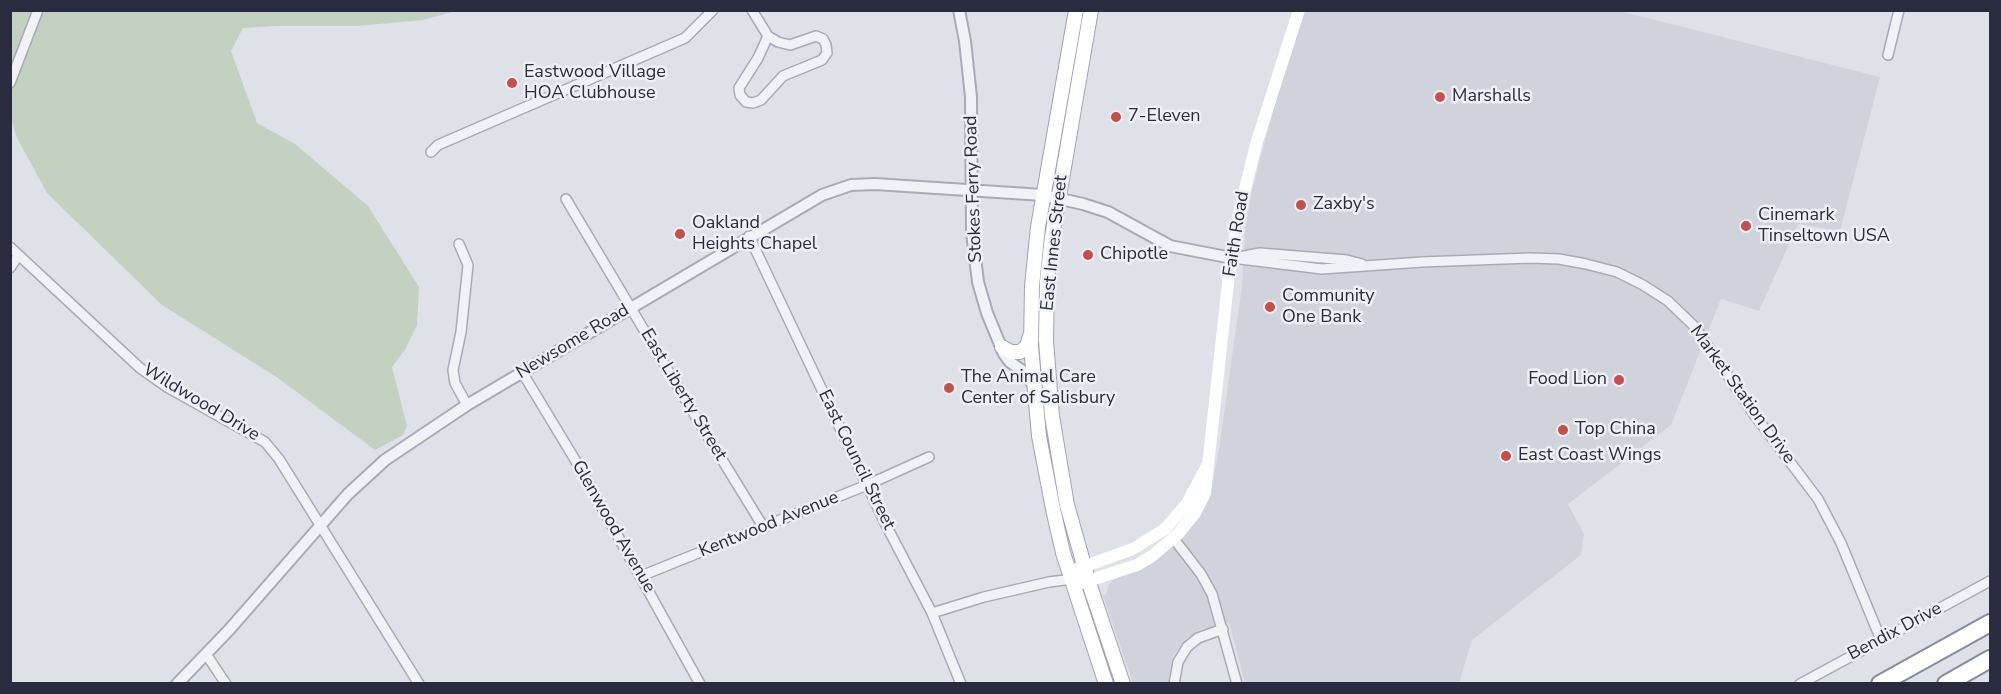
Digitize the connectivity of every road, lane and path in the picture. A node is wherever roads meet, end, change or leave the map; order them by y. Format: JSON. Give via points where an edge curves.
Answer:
{"nodes":[{"id":1,"x":38,"y":10,"type":"edge"},
{"id":2,"x":713,"y":10,"type":"edge"},
{"id":3,"x":752,"y":10,"type":"edge"},
{"id":4,"x":959,"y":10,"type":"edge"},
{"id":5,"x":1076,"y":10,"type":"edge"},
{"id":6,"x":1091,"y":10,"type":"edge"},
{"id":7,"x":1299,"y":10,"type":"edge"},
{"id":8,"x":1899,"y":10,"type":"edge"},
{"id":9,"x":768,"y":36,"type":"junction"},
{"id":10,"x":1888,"y":55,"type":"dead end"},
{"id":11,"x":10,"y":83,"type":"edge"},
{"id":12,"x":433,"y":151,"type":"dead end"},
{"id":13,"x":971,"y":189,"type":"junction"},
{"id":14,"x":1043,"y":195,"type":"junction"},
{"id":15,"x":1058,"y":198,"type":"junction"},
{"id":16,"x":566,"y":199,"type":"dead end"},
{"id":17,"x":749,"y":236,"type":"junction"},
{"id":18,"x":459,"y":244,"type":"dead end"},
{"id":19,"x":10,"y":248,"type":"edge"},
{"id":20,"x":18,"y":256,"type":"junction"},
{"id":21,"x":1232,"y":258,"type":"junction"},
{"id":22,"x":10,"y":268,"type":"edge"},
{"id":23,"x":630,"y":307,"type":"junction"},
{"id":24,"x":1031,"y":331,"type":"junction"},
{"id":25,"x":1002,"y":347,"type":"junction"},
{"id":26,"x":522,"y":372,"type":"junction"},
{"id":27,"x":1034,"y":386,"type":"junction"},
{"id":28,"x":467,"y":405,"type":"junction"},
{"id":29,"x":929,"y":457,"type":"dead end"},
{"id":30,"x":1208,"y":464,"type":"junction"},
{"id":31,"x":867,"y":485,"type":"junction"},
{"id":32,"x":321,"y":525,"type":"junction"},
{"id":33,"x":764,"y":528,"type":"junction"},
{"id":34,"x":1174,"y":539,"type":"junction"},
{"id":35,"x":1084,"y":567,"type":"junction"},
{"id":36,"x":642,"y":576,"type":"junction"},
{"id":37,"x":1072,"y":579,"type":"junction"},
{"id":38,"x":1990,"y":581,"type":"edge"},
{"id":39,"x":1088,"y":582,"type":"junction"},
{"id":40,"x":932,"y":613,"type":"junction"},
{"id":41,"x":1990,"y":623,"type":"edge"},
{"id":42,"x":1223,"y":629,"type":"junction"},
{"id":43,"x":1881,"y":640,"type":"junction"},
{"id":44,"x":206,"y":654,"type":"junction"},
{"id":45,"x":1990,"y":659,"type":"edge"},
{"id":46,"x":177,"y":684,"type":"edge"},
{"id":47,"x":226,"y":684,"type":"edge"},
{"id":48,"x":419,"y":684,"type":"edge"},
{"id":49,"x":700,"y":684,"type":"edge"},
{"id":50,"x":961,"y":684,"type":"edge"},
{"id":51,"x":1106,"y":684,"type":"edge"},
{"id":52,"x":1123,"y":684,"type":"edge"},
{"id":53,"x":1174,"y":684,"type":"edge"},
{"id":54,"x":1237,"y":684,"type":"edge"},
{"id":55,"x":1800,"y":684,"type":"edge"},
{"id":56,"x":1880,"y":684,"type":"edge"},
{"id":57,"x":1946,"y":684,"type":"edge"}],
"edges":[{"from":1,"to":11,"type":"street"},
{"from":2,"to":12,"type":"street","via":[[685,38],[438,145]]},
{"from":3,"to":9,"type":"street"},
{"from":4,"to":13,"type":"street","name":"Stokes Ferry Road","via":[[971,97]]},
{"from":5,"to":14,"type":"main road","name":"East Innes Street"},
{"from":6,"to":15,"type":"main road","name":"East Innes Street"},
{"from":7,"to":21,"type":"main road","name":"Faith Road","via":[[1247,177]]},
{"from":8,"to":10,"type":"street"},
{"from":9,"to":9,"type":"street","via":[[739,87],[746,102],[761,99],[783,75],[822,60],[826,53],[823,39],[816,36],[790,45]]},
{"from":13,"to":14,"type":"street","name":"Newsome Road"},
{"from":13,"to":17,"type":"street","name":"Newsome Road","via":[[851,185],[812,200]]},
{"from":13,"to":25,"type":"street","name":"Stokes Ferry Road","via":[[978,282]]},
{"from":14,"to":15,"type":"street","name":"Newsome Road"},
{"from":14,"to":24,"type":"main road","name":"East Innes Street","via":[[1033,271]]},
{"from":15,"to":21,"type":"street","name":"Market Station Drive","via":[[1108,212],[1170,246]]},
{"from":15,"to":35,"type":"main road","name":"East Innes Street","via":[[1047,281],[1048,371],[1061,475]]},
{"from":16,"to":23,"type":"street","name":"East Liberty Street"},
{"from":17,"to":23,"type":"street","name":"Newsome Road"},
{"from":17,"to":31,"type":"street","name":"East Council Street"},
{"from":18,"to":28,"type":"street","via":[[468,265],[453,370]]},
{"from":19,"to":20,"type":"street","name":"Wildwood Drive"},
{"from":20,"to":22,"type":"street"},
{"from":20,"to":32,"type":"street","name":"Wildwood Drive","via":[[140,368],[265,442]]},
{"from":21,"to":30,"type":"main road","name":"Faith Road"},
{"from":21,"to":43,"type":"street","name":"Market Station Drive","via":[[1260,253],[1347,260],[1370,266],[1559,259],[1617,272],[1668,301],[1694,326],[1818,499],[1838,536]]},
{"from":23,"to":26,"type":"street","name":"Newsome Road"},
{"from":23,"to":33,"type":"street","name":"East Liberty Street"},
{"from":24,"to":25,"type":"main road","via":[[1022,351],[1011,352]]},
{"from":24,"to":27,"type":"main road","name":"East Innes Street"},
{"from":25,"to":27,"type":"street","name":"Stokes Ferry Road","via":[[1005,356],[1027,374]]},
{"from":26,"to":28,"type":"street","name":"Newsome Road"},
{"from":26,"to":36,"type":"street","name":"Glenwood Avenue"},
{"from":27,"to":37,"type":"main road","name":"East Innes Street","via":[[1049,494]]},
{"from":28,"to":32,"type":"street","name":"Newsome Road","via":[[385,460]]},
{"from":29,"to":31,"type":"street","name":"Kentwood Avenue"},
{"from":30,"to":34,"type":"main road","name":"Faith Road","via":[[1204,497]]},
{"from":30,"to":35,"type":"main road","name":"Faith Road","via":[[1186,505],[1165,529],[1133,549]]},
{"from":31,"to":33,"type":"street","name":"Kentwood Avenue"},
{"from":31,"to":40,"type":"street","name":"East Council Street"},
{"from":32,"to":44,"type":"street","name":"Newsome Road"},
{"from":32,"to":48,"type":"street","name":"Wildwood Drive"},
{"from":33,"to":36,"type":"street","name":"Kentwood Avenue"},
{"from":34,"to":39,"type":"main road","name":"Faith Road","via":[[1143,562]]},
{"from":34,"to":42,"type":"street","via":[[1206,582]]},
{"from":35,"to":37,"type":"main road","name":"Faith Road","via":[[1077,569]]},
{"from":35,"to":39,"type":"main road","name":"East Innes Street"},
{"from":36,"to":49,"type":"street","name":"Glenwood Avenue"},
{"from":37,"to":39,"type":"main road"},
{"from":37,"to":40,"type":"street","via":[[984,597]]},
{"from":37,"to":51,"type":"main road","name":"East Innes Street"},
{"from":38,"to":43,"type":"street","name":"Bendix Drive"},
{"from":39,"to":52,"type":"main road","name":"East Innes Street"},
{"from":40,"to":50,"type":"street","name":"East Council Street"},
{"from":41,"to":56,"type":"highway"},
{"from":42,"to":53,"type":"street","via":[[1198,638],[1187,647],[1178,662]]},
{"from":42,"to":54,"type":"street"},
{"from":43,"to":55,"type":"street","name":"Bendix Drive"},
{"from":44,"to":46,"type":"street","name":"Newsome Road"},
{"from":44,"to":47,"type":"street"},
{"from":45,"to":57,"type":"highway"}]}
